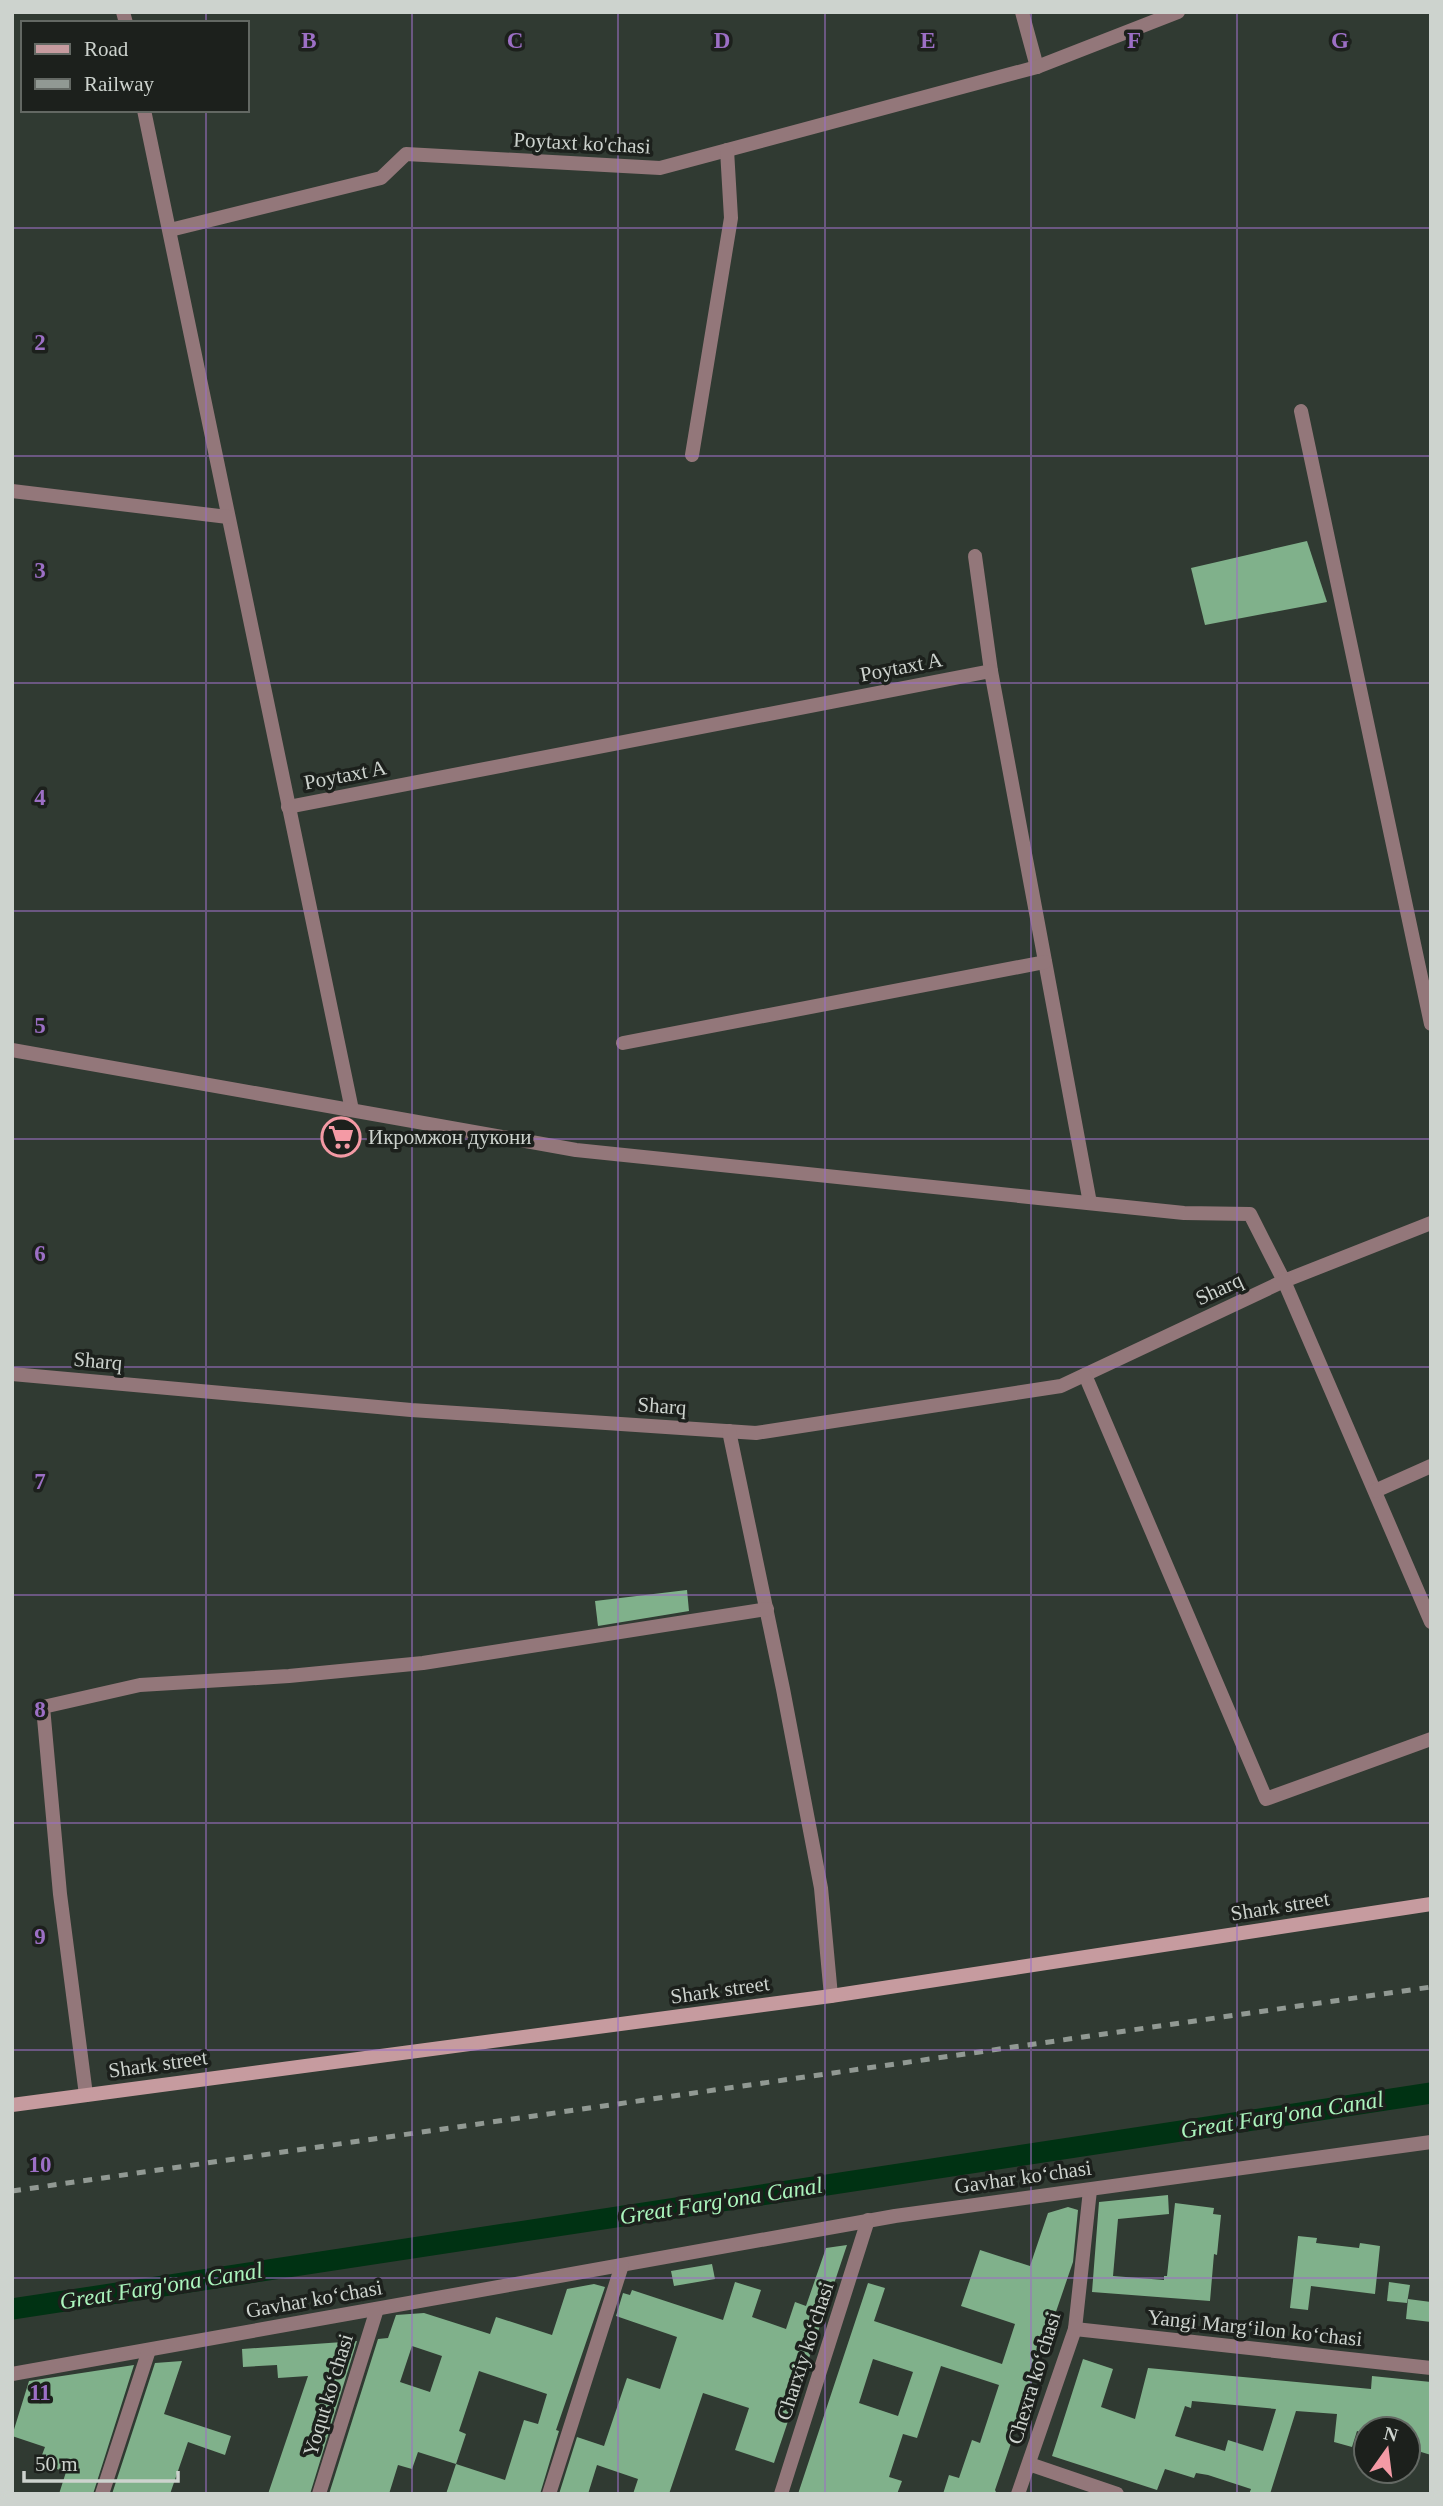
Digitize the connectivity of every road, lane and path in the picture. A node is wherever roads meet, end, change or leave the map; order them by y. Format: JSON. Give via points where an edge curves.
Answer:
{"nodes":[{"id":1,"x":1022,"y":12,"type":"edge"},
{"id":2,"x":1178,"y":12,"type":"edge"},
{"id":3,"x":1037,"y":67,"type":"junction"},
{"id":4,"x":144,"y":112,"type":"edge"},
{"id":5,"x":727,"y":150,"type":"junction"},
{"id":6,"x":170,"y":230,"type":"junction"},
{"id":7,"x":1301,"y":411,"type":"dead end"},
{"id":8,"x":692,"y":455,"type":"dead end"},
{"id":9,"x":12,"y":491,"type":"edge"},
{"id":10,"x":228,"y":517,"type":"junction"},
{"id":11,"x":975,"y":556,"type":"dead end"},
{"id":12,"x":991,"y":670,"type":"junction"},
{"id":13,"x":288,"y":807,"type":"junction"},
{"id":14,"x":1045,"y":962,"type":"junction"},
{"id":15,"x":1431,"y":1024,"type":"edge"},
{"id":16,"x":623,"y":1043,"type":"dead end"},
{"id":17,"x":12,"y":1050,"type":"edge"},
{"id":18,"x":352,"y":1110,"type":"junction"},
{"id":19,"x":1090,"y":1203,"type":"junction"},
{"id":20,"x":1431,"y":1223,"type":"edge"},
{"id":21,"x":1284,"y":1281,"type":"junction"},
{"id":22,"x":12,"y":1374,"type":"edge"},
{"id":23,"x":1085,"y":1374,"type":"junction"},
{"id":24,"x":729,"y":1431,"type":"junction"},
{"id":25,"x":1431,"y":1466,"type":"edge"},
{"id":26,"x":1375,"y":1492,"type":"junction"},
{"id":27,"x":766,"y":1609,"type":"junction"},
{"id":28,"x":1431,"y":1622,"type":"edge"},
{"id":29,"x":1431,"y":1739,"type":"edge"},
{"id":30,"x":1431,"y":1903,"type":"edge"},
{"id":31,"x":831,"y":1996,"type":"junction"},
{"id":32,"x":86,"y":2095,"type":"junction"},
{"id":33,"x":12,"y":2105,"type":"edge"},
{"id":34,"x":1431,"y":2142,"type":"edge"},
{"id":35,"x":1090,"y":2190,"type":"junction"},
{"id":36,"x":868,"y":2220,"type":"junction"},
{"id":37,"x":622,"y":2265,"type":"junction"},
{"id":38,"x":377,"y":2309,"type":"junction"},
{"id":39,"x":1075,"y":2329,"type":"junction"},
{"id":40,"x":149,"y":2350,"type":"junction"},
{"id":41,"x":1431,"y":2368,"type":"edge"},
{"id":42,"x":12,"y":2374,"type":"edge"},
{"id":43,"x":1029,"y":2464,"type":"junction"},
{"id":44,"x":102,"y":2494,"type":"edge"},
{"id":45,"x":320,"y":2494,"type":"edge"},
{"id":46,"x":549,"y":2494,"type":"edge"},
{"id":47,"x":781,"y":2494,"type":"edge"},
{"id":48,"x":1018,"y":2494,"type":"edge"},
{"id":49,"x":1117,"y":2494,"type":"edge"}],
"edges":[{"from":1,"to":3,"type":"street"},
{"from":2,"to":3,"type":"street","name":"Poytaxt ko'chasi"},
{"from":3,"to":5,"type":"street","name":"Poytaxt ko'chasi"},
{"from":4,"to":6,"type":"street"},
{"from":5,"to":6,"type":"street","name":"Poytaxt ko'chasi","via":[[660,168],[406,154],[381,178]]},
{"from":5,"to":8,"type":"street","via":[[731,218]]},
{"from":6,"to":10,"type":"street"},
{"from":7,"to":15,"type":"street"},
{"from":9,"to":10,"type":"street"},
{"from":10,"to":13,"type":"street"},
{"from":11,"to":12,"type":"street"},
{"from":12,"to":13,"type":"street","name":"Poytaxt A"},
{"from":12,"to":14,"type":"street"},
{"from":13,"to":18,"type":"street"},
{"from":14,"to":16,"type":"street"},
{"from":14,"to":19,"type":"street"},
{"from":17,"to":18,"type":"street"},
{"from":18,"to":19,"type":"street","via":[[576,1150]]},
{"from":19,"to":21,"type":"street","via":[[1184,1213],[1250,1214]]},
{"from":20,"to":21,"type":"street","name":"Sharq"},
{"from":21,"to":23,"type":"street","name":"Sharq"},
{"from":21,"to":26,"type":"street"},
{"from":22,"to":24,"type":"street","name":"Sharq","via":[[411,1410]]},
{"from":23,"to":24,"type":"street","name":"Sharq","via":[[1061,1386],[756,1433]]},
{"from":23,"to":29,"type":"street","via":[[1266,1799]]},
{"from":24,"to":27,"type":"street"},
{"from":25,"to":26,"type":"street"},
{"from":26,"to":28,"type":"street"},
{"from":27,"to":31,"type":"street","via":[[821,1888]]},
{"from":27,"to":32,"type":"street","via":[[423,1663],[140,1685],[43,1707],[60,1894]]},
{"from":30,"to":31,"type":"main road","name":"Shark street"},
{"from":31,"to":32,"type":"main road","name":"Shark street"},
{"from":32,"to":33,"type":"main road","name":"Shark street"},
{"from":34,"to":35,"type":"street","name":"Gavhar koʻchasi"},
{"from":35,"to":36,"type":"street","name":"Gavhar koʻchasi"},
{"from":35,"to":39,"type":"street","name":"Chexra koʻchasi"},
{"from":36,"to":37,"type":"street","name":"Gavhar koʻchasi"},
{"from":36,"to":47,"type":"street","name":"Charxiy koʻchasi"},
{"from":37,"to":38,"type":"street","name":"Gavhar koʻchasi"},
{"from":37,"to":46,"type":"street"},
{"from":38,"to":40,"type":"street","name":"Gavhar koʻchasi"},
{"from":38,"to":45,"type":"street","name":"Yoqut koʻchasi"},
{"from":39,"to":41,"type":"street","name":"Yangi Margʻilon koʻchasi"},
{"from":39,"to":43,"type":"street","name":"Chexra koʻchasi"},
{"from":40,"to":42,"type":"street","name":"Gavhar koʻchasi"},
{"from":40,"to":44,"type":"street"},
{"from":43,"to":48,"type":"street","name":"Chexra koʻchasi"},
{"from":43,"to":49,"type":"street"}]}
